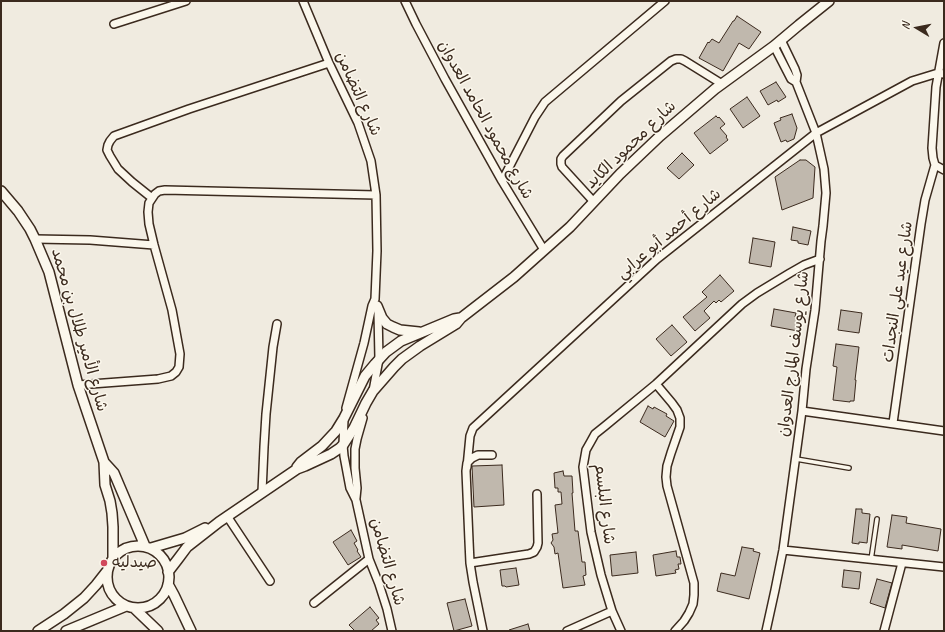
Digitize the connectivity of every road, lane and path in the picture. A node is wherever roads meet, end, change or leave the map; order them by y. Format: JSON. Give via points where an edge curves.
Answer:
{"nodes":[{"id":1,"x":186,"y":1,"type":"edge"},
{"id":2,"x":303,"y":1,"type":"edge"},
{"id":3,"x":405,"y":1,"type":"edge"},
{"id":4,"x":665,"y":1,"type":"edge"},
{"id":5,"x":828,"y":1,"type":"edge"},
{"id":6,"x":114,"y":24,"type":"dead end"},
{"id":7,"x":777,"y":43,"type":"junction"},
{"id":8,"x":944,"y":43,"type":"edge"},
{"id":9,"x":329,"y":63,"type":"junction"},
{"id":10,"x":941,"y":74,"type":"edge"},
{"id":11,"x":722,"y":84,"type":"junction"},
{"id":12,"x":816,"y":134,"type":"junction"},
{"id":13,"x":935,"y":165,"type":"junction"},
{"id":14,"x":944,"y":170,"type":"edge"},
{"id":15,"x":502,"y":181,"type":"junction"},
{"id":16,"x":1,"y":191,"type":"edge"},
{"id":17,"x":376,"y":195,"type":"junction"},
{"id":18,"x":152,"y":198,"type":"junction"},
{"id":19,"x":594,"y":202,"type":"junction"},
{"id":20,"x":35,"y":239,"type":"junction"},
{"id":21,"x":154,"y":246,"type":"junction"},
{"id":22,"x":544,"y":250,"type":"junction"},
{"id":23,"x":820,"y":259,"type":"junction"},
{"id":24,"x":376,"y":302,"type":"junction"},
{"id":25,"x":461,"y":318,"type":"junction"},
{"id":26,"x":277,"y":324,"type":"dead end"},
{"id":27,"x":423,"y":332,"type":"junction"},
{"id":28,"x":379,"y":359,"type":"junction"},
{"id":29,"x":656,"y":384,"type":"junction"},
{"id":30,"x":78,"y":385,"type":"junction"},
{"id":31,"x":374,"y":391,"type":"junction"},
{"id":32,"x":802,"y":411,"type":"junction"},
{"id":33,"x":344,"y":418,"type":"junction"},
{"id":34,"x":893,"y":423,"type":"junction"},
{"id":35,"x":944,"y":431,"type":"edge"},
{"id":36,"x":343,"y":445,"type":"junction"},
{"id":37,"x":492,"y":455,"type":"dead end"},
{"id":38,"x":795,"y":459,"type":"junction"},
{"id":39,"x":104,"y":462,"type":"junction"},
{"id":40,"x":467,"y":467,"type":"junction"},
{"id":41,"x":296,"y":468,"type":"junction"},
{"id":42,"x":848,"y":468,"type":"dead end"},
{"id":43,"x":262,"y":492,"type":"junction"},
{"id":44,"x":537,"y":494,"type":"dead end"},
{"id":45,"x":356,"y":500,"type":"junction"},
{"id":46,"x":227,"y":516,"type":"junction"},
{"id":47,"x":877,"y":519,"type":"dead end"},
{"id":48,"x":219,"y":522,"type":"junction"},
{"id":49,"x":148,"y":547,"type":"junction"},
{"id":50,"x":783,"y":550,"type":"junction"},
{"id":51,"x":113,"y":558,"type":"junction"},
{"id":52,"x":369,"y":559,"type":"junction"},
{"id":53,"x":871,"y":560,"type":"junction"},
{"id":54,"x":470,"y":563,"type":"junction"},
{"id":55,"x":902,"y":563,"type":"junction"},
{"id":56,"x":944,"y":567,"type":"edge"},
{"id":57,"x":107,"y":571,"type":"junction"},
{"id":58,"x":168,"y":572,"type":"junction"},
{"id":59,"x":270,"y":581,"type":"dead end"},
{"id":60,"x":168,"y":584,"type":"junction"},
{"id":61,"x":314,"y":603,"type":"dead end"},
{"id":62,"x":130,"y":607,"type":"junction"},
{"id":63,"x":612,"y":611,"type":"junction"},
{"id":64,"x":38,"y":631,"type":"edge"},
{"id":65,"x":66,"y":631,"type":"edge"},
{"id":66,"x":158,"y":631,"type":"edge"},
{"id":67,"x":191,"y":631,"type":"edge"},
{"id":68,"x":392,"y":631,"type":"edge"},
{"id":69,"x":483,"y":631,"type":"edge"},
{"id":70,"x":567,"y":631,"type":"edge"},
{"id":71,"x":621,"y":631,"type":"edge"},
{"id":72,"x":675,"y":631,"type":"edge"},
{"id":73,"x":766,"y":631,"type":"edge"},
{"id":74,"x":884,"y":631,"type":"edge"}],
"edges":[{"from":1,"to":6,"type":"street"},
{"from":2,"to":9,"type":"street","name":"شارع التضامن"},
{"from":3,"to":15,"type":"street","name":"شارع محمود الحامد العدوان"},
{"from":4,"to":15,"type":"street","via":[[545,102]]},
{"from":5,"to":7,"type":"street","name":"شارع محمود الكايد"},
{"from":7,"to":11,"type":"street","name":"شارع محمود الكايد"},
{"from":7,"to":12,"type":"street","name":"شارع يوسف المارج العدوان","via":[[791,79],[796,82]]},
{"from":8,"to":10,"type":"street"},
{"from":9,"to":17,"type":"street","name":"شارع التضامن","via":[[366,144]]},
{"from":9,"to":18,"type":"street","via":[[114,136],[107,150],[110,156],[127,178]]},
{"from":10,"to":12,"type":"street","name":"شارع أحمد أبو عرابي","via":[[912,81]]},
{"from":10,"to":13,"type":"street","via":[[936,87],[932,148]]},
{"from":11,"to":19,"type":"street","name":"شارع محمود الكايد","via":[[660,136]]},
{"from":11,"to":19,"type":"street","via":[[685,61],[676,59],[670,61],[621,101],[561,159],[562,166]]},
{"from":12,"to":23,"type":"street","name":"شارع يوسف المارج العدوان","via":[[826,193]]},
{"from":12,"to":40,"type":"street","name":"شارع أحمد أبو عرابي","via":[[656,259],[473,428]]},
{"from":13,"to":14,"type":"street"},
{"from":13,"to":34,"type":"street","name":"شارع عيد علي النجدات","via":[[921,224]]},
{"from":15,"to":22,"type":"street","name":"شارع محمود الحامد العدوان"},
{"from":16,"to":20,"type":"street","name":"شارع الأمير طلال بن محمد","via":[[25,220]]},
{"from":17,"to":18,"type":"street","via":[[165,190],[159,191]]},
{"from":17,"to":24,"type":"street","name":"شارع التضامن"},
{"from":18,"to":21,"type":"street","via":[[148,212]]},
{"from":19,"to":22,"type":"street","name":"شارع محمود الكايد"},
{"from":20,"to":21,"type":"street","via":[[90,240]]},
{"from":20,"to":30,"type":"street","name":"شارع الأمير طلال بن محمد","via":[[49,272]]},
{"from":21,"to":30,"type":"street","via":[[172,310],[179,367],[171,376],[158,379]]},
{"from":22,"to":25,"type":"street","name":"شارع محمود الكايد"},
{"from":23,"to":29,"type":"street","name":"شارع البلسم","via":[[790,273],[742,304]]},
{"from":23,"to":32,"type":"street","name":"شارع يوسف المارج العدوان"},
{"from":24,"to":27,"type":"street","via":[[387,324],[400,330]]},
{"from":24,"to":28,"type":"street","name":"شارع التضامن"},
{"from":24,"to":33,"type":"street","name":"شارع التضامن","via":[[372,306]]},
{"from":25,"to":27,"type":"street","name":"شارع محمود الكايد"},
{"from":25,"to":31,"type":"street","name":"شارع محمود الكايد","via":[[456,324],[402,359]]},
{"from":26,"to":43,"type":"street","via":[[266,414]]},
{"from":27,"to":28,"type":"street","name":"شارع محمود الكايد","via":[[401,341]]},
{"from":28,"to":31,"type":"street","name":"شارع التضامن"},
{"from":28,"to":33,"type":"street","name":"شارع محمود الكايد","via":[[365,376]]},
{"from":29,"to":63,"type":"street","name":"شارع البلسم","via":[[596,434],[584,458],[584,481],[592,532]]},
{"from":29,"to":72,"type":"street","via":[[677,410],[680,418],[680,427],[667,466],[666,477],[694,584],[693,604]]},
{"from":30,"to":39,"type":"street","name":"شارع الأمير طلال بن محمد"},
{"from":31,"to":36,"type":"street","name":"شارع محمود الكايد"},
{"from":31,"to":45,"type":"street","name":"شارع التضامن","via":[[356,439]]},
{"from":32,"to":34,"type":"street"},
{"from":32,"to":38,"type":"street","name":"شارع يوسف المارج العدوان"},
{"from":33,"to":36,"type":"street","name":"شارع التضامن"},
{"from":33,"to":41,"type":"street","name":"شارع محمود الكايد","via":[[330,437]]},
{"from":34,"to":35,"type":"street"},
{"from":36,"to":41,"type":"street","name":"شارع محمود الكايد","via":[[331,454]]},
{"from":36,"to":45,"type":"street","name":"شارع التضامن","via":[[350,488]]},
{"from":37,"to":40,"type":"street","via":[[478,455],[467,463]]},
{"from":38,"to":42,"type":"lane"},
{"from":38,"to":50,"type":"street","name":"شارع يوسف المارج العدوان"},
{"from":39,"to":49,"type":"street","name":"شارع الأمير طلال بن محمد","via":[[114,473]]},
{"from":39,"to":51,"type":"street","name":"شارع الأمير طلال بن محمد","via":[[105,485],[112,514]]},
{"from":40,"to":54,"type":"street","name":"شارع أحمد أبو عرابي"},
{"from":41,"to":43,"type":"street","name":"شارع محمود الكايد"},
{"from":43,"to":46,"type":"street","name":"شارع محمود الكايد"},
{"from":44,"to":54,"type":"street","via":[[538,543],[534,552]]},
{"from":45,"to":52,"type":"street","name":"شارع التضامن"},
{"from":46,"to":48,"type":"street","name":"شارع محمود الكايد"},
{"from":46,"to":59,"type":"street"},
{"from":47,"to":53,"type":"lane"},
{"from":48,"to":49,"type":"street","name":"شارع محمود الكايد","via":[[212,523],[185,538]]},
{"from":48,"to":58,"type":"street","name":"شارع محمود الكايد","via":[[187,547]]},
{"from":49,"to":51,"type":"street","via":[[133,546],[122,550]]},
{"from":49,"to":58,"type":"street","via":[[160,555],[166,563]]},
{"from":50,"to":53,"type":"street"},
{"from":50,"to":73,"type":"street","name":"شارع يوسف المارج العدوان"},
{"from":51,"to":57,"type":"street"},
{"from":52,"to":61,"type":"street"},
{"from":52,"to":68,"type":"street","name":"شارع التضامن"},
{"from":53,"to":55,"type":"street"},
{"from":54,"to":69,"type":"street","name":"شارع أحمد أبو عرابي"},
{"from":55,"to":56,"type":"street"},
{"from":55,"to":74,"type":"street"},
{"from":57,"to":62,"type":"street","via":[[110,591],[116,600]]},
{"from":57,"to":64,"type":"street","via":[[84,598]]},
{"from":58,"to":60,"type":"street"},
{"from":60,"to":62,"type":"street","via":[[164,594],[156,602],[145,607]]},
{"from":60,"to":67,"type":"street"},
{"from":62,"to":65,"type":"street"},
{"from":62,"to":66,"type":"street"},
{"from":63,"to":70,"type":"street"},
{"from":63,"to":71,"type":"street","name":"شارع البلسم"}]}
